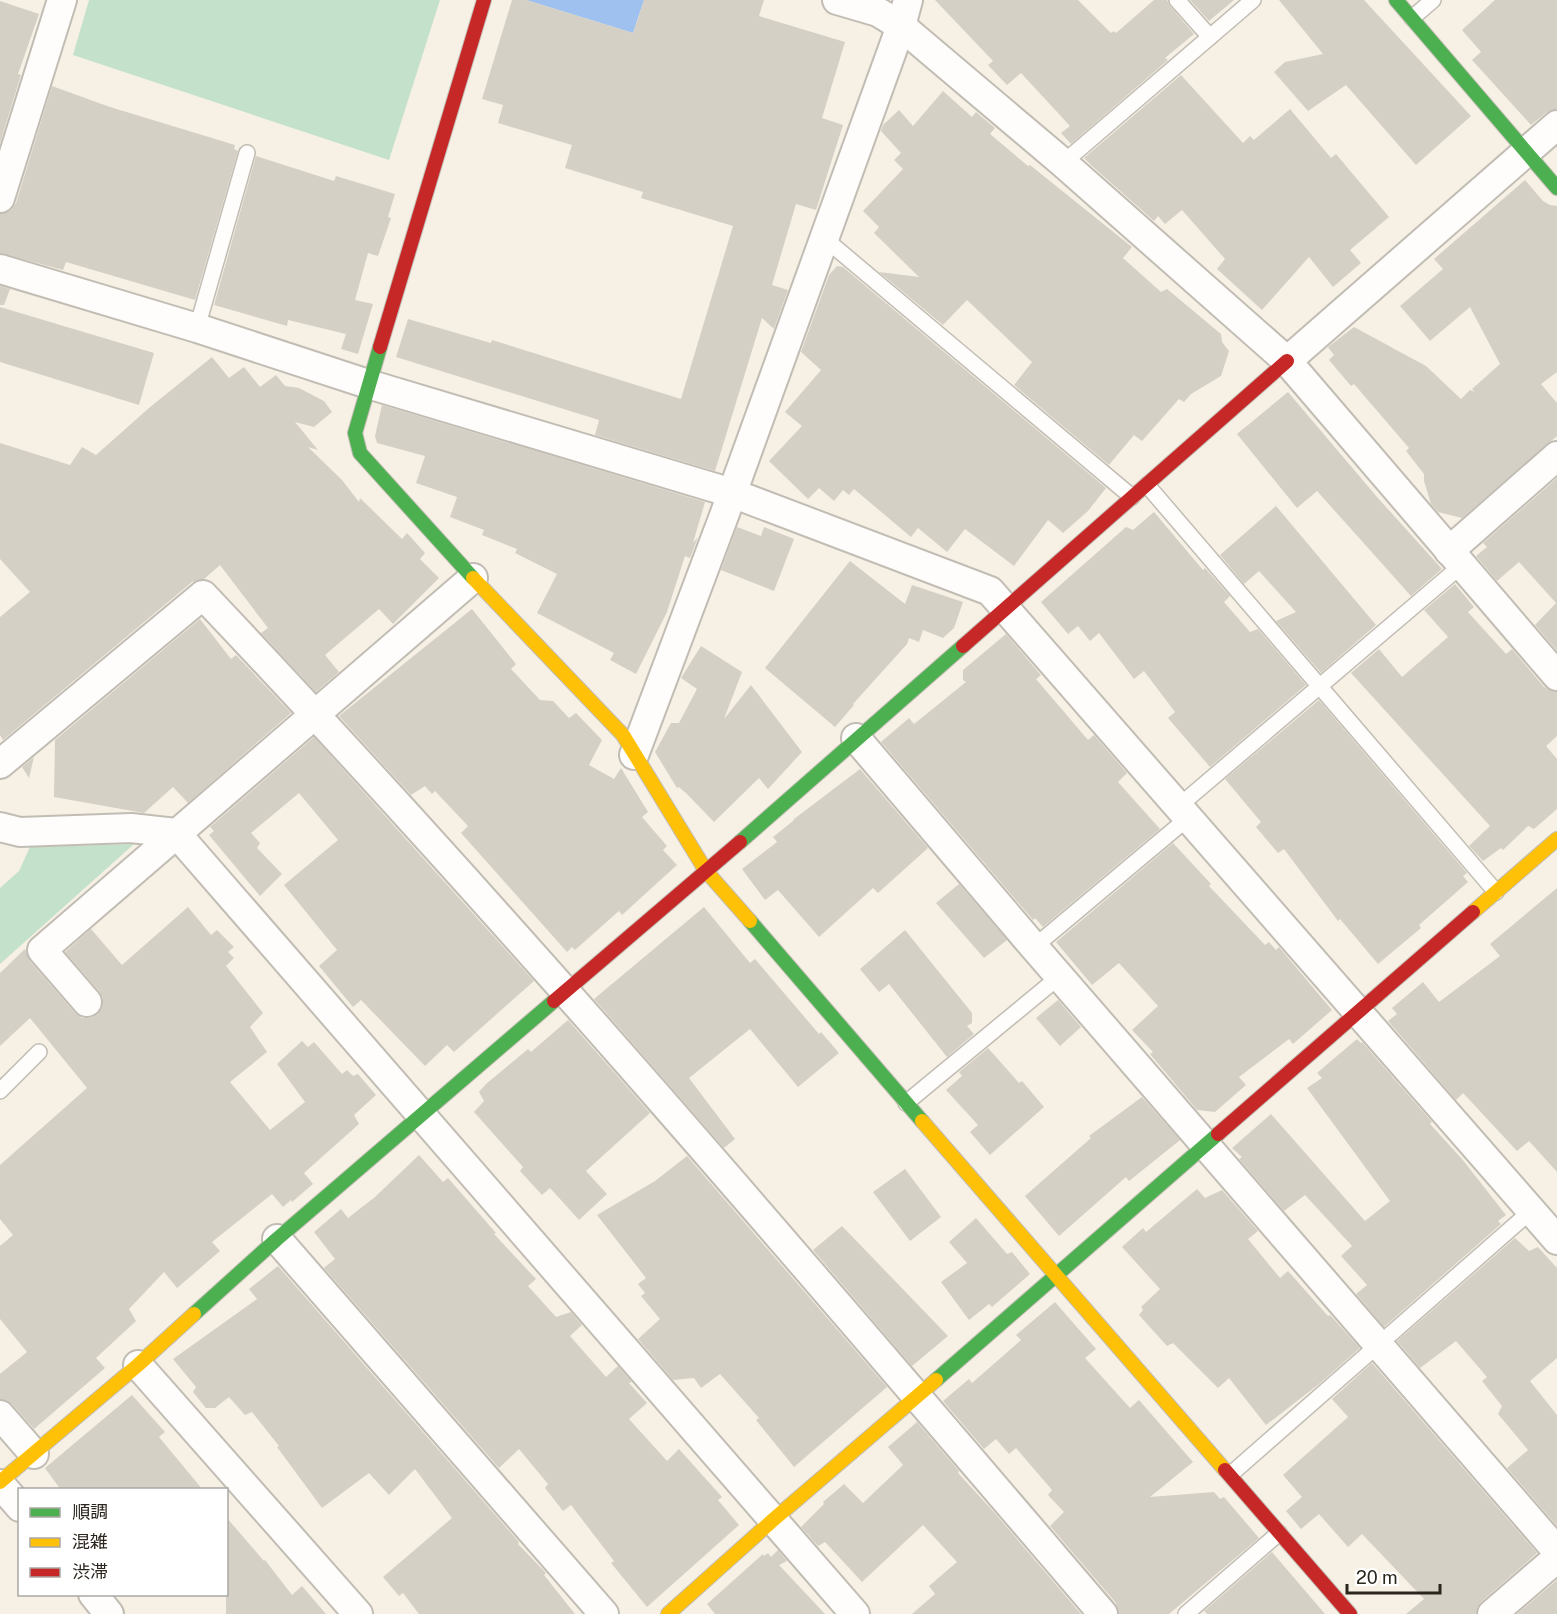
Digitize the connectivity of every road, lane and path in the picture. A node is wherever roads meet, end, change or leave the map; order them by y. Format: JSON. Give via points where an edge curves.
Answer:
{"nodes":[{"id":1,"x":62,"y":0,"type":"edge"},
{"id":2,"x":484,"y":0,"type":"edge"},
{"id":3,"x":837,"y":0,"type":"edge"},
{"id":4,"x":1177,"y":0,"type":"edge"},
{"id":5,"x":1252,"y":0,"type":"edge"},
{"id":6,"x":1396,"y":0,"type":"edge"},
{"id":7,"x":1433,"y":0,"type":"edge"},
{"id":8,"x":904,"y":13,"type":"edge"},
{"id":9,"x":1412,"y":18,"type":"junction"},
{"id":10,"x":1210,"y":37,"type":"junction"},
{"id":11,"x":1557,"y":125,"type":"edge"},
{"id":12,"x":1526,"y":152,"type":"junction"},
{"id":13,"x":248,"y":153,"type":"dead end"},
{"id":14,"x":1063,"y":163,"type":"junction"},
{"id":15,"x":1557,"y":189,"type":"edge"},
{"id":16,"x":0,"y":198,"type":"edge"},
{"id":17,"x":824,"y":238,"type":"junction"},
{"id":18,"x":0,"y":269,"type":"edge"},
{"id":19,"x":196,"y":328,"type":"junction"},
{"id":20,"x":1287,"y":361,"type":"junction"},
{"id":21,"x":368,"y":384,"type":"junction"},
{"id":22,"x":1557,"y":456,"type":"edge"},
{"id":23,"x":1147,"y":485,"type":"junction"},
{"id":24,"x":732,"y":493,"type":"junction"},
{"id":25,"x":1132,"y":497,"type":"junction"},
{"id":26,"x":1456,"y":558,"type":"junction"},
{"id":27,"x":472,"y":578,"type":"junction"},
{"id":28,"x":1006,"y":608,"type":"junction"},
{"id":29,"x":1557,"y":676,"type":"edge"},
{"id":30,"x":1319,"y":687,"type":"junction"},
{"id":31,"x":315,"y":715,"type":"junction"},
{"id":32,"x":856,"y":738,"type":"junction"},
{"id":33,"x":634,"y":755,"type":"junction"},
{"id":34,"x":0,"y":764,"type":"edge"},
{"id":35,"x":1183,"y":812,"type":"junction"},
{"id":36,"x":0,"y":827,"type":"edge"},
{"id":37,"x":176,"y":833,"type":"junction"},
{"id":38,"x":1557,"y":839,"type":"edge"},
{"id":39,"x":706,"y":870,"type":"junction"},
{"id":40,"x":1496,"y":892,"type":"junction"},
{"id":41,"x":1034,"y":947,"type":"junction"},
{"id":42,"x":1060,"y":976,"type":"junction"},
{"id":43,"x":566,"y":992,"type":"junction"},
{"id":44,"x":87,"y":1002,"type":"dead end"},
{"id":45,"x":1358,"y":1011,"type":"junction"},
{"id":46,"x":39,"y":1052,"type":"dead end"},
{"id":47,"x":0,"y":1091,"type":"edge"},
{"id":48,"x":906,"y":1102,"type":"junction"},
{"id":49,"x":422,"y":1116,"type":"junction"},
{"id":50,"x":1206,"y":1144,"type":"junction"},
{"id":51,"x":1531,"y":1211,"type":"junction"},
{"id":52,"x":277,"y":1239,"type":"junction"},
{"id":53,"x":1557,"y":1240,"type":"edge"},
{"id":54,"x":1056,"y":1274,"type":"junction"},
{"id":55,"x":1379,"y":1346,"type":"junction"},
{"id":56,"x":138,"y":1365,"type":"junction"},
{"id":57,"x":917,"y":1397,"type":"junction"},
{"id":58,"x":0,"y":1415,"type":"edge"},
{"id":59,"x":34,"y":1454,"type":"junction"},
{"id":60,"x":1231,"y":1474,"type":"junction"},
{"id":61,"x":0,"y":1483,"type":"edge"},
{"id":62,"x":18,"y":1505,"type":"edge"},
{"id":63,"x":773,"y":1520,"type":"junction"},
{"id":64,"x":1279,"y":1533,"type":"junction"},
{"id":65,"x":1557,"y":1551,"type":"edge"},
{"id":66,"x":1557,"y":1558,"type":"edge"},
{"id":67,"x":95,"y":1596,"type":"edge"},
{"id":68,"x":109,"y":1614,"type":"edge"},
{"id":69,"x":358,"y":1614,"type":"edge"},
{"id":70,"x":604,"y":1614,"type":"edge"},
{"id":71,"x":668,"y":1614,"type":"edge"},
{"id":72,"x":855,"y":1614,"type":"edge"},
{"id":73,"x":1103,"y":1614,"type":"edge"},
{"id":74,"x":1186,"y":1614,"type":"edge"},
{"id":75,"x":1350,"y":1614,"type":"edge"},
{"id":76,"x":1492,"y":1614,"type":"edge"}],
"edges":[{"from":1,"to":16,"type":"street"},
{"from":2,"to":21,"type":"street"},
{"from":3,"to":8,"type":"street","via":[[878,12]]},
{"from":4,"to":10,"type":"lane"},
{"from":5,"to":10,"type":"lane"},
{"from":6,"to":9,"type":"street"},
{"from":7,"to":9,"type":"lane"},
{"from":8,"to":14,"type":"street"},
{"from":8,"to":17,"type":"street"},
{"from":9,"to":12,"type":"street"},
{"from":10,"to":14,"type":"lane"},
{"from":11,"to":12,"type":"street"},
{"from":12,"to":15,"type":"street"},
{"from":12,"to":20,"type":"street"},
{"from":13,"to":19,"type":"lane"},
{"from":14,"to":20,"type":"street"},
{"from":17,"to":24,"type":"street"},
{"from":17,"to":25,"type":"lane"},
{"from":18,"to":19,"type":"street"},
{"from":19,"to":21,"type":"street"},
{"from":20,"to":23,"type":"street"},
{"from":20,"to":26,"type":"street"},
{"from":21,"to":24,"type":"street"},
{"from":21,"to":27,"type":"street","via":[[355,433],[360,453]]},
{"from":22,"to":26,"type":"street"},
{"from":23,"to":25,"type":"street"},
{"from":23,"to":30,"type":"lane"},
{"from":24,"to":28,"type":"street","via":[[990,591]]},
{"from":24,"to":33,"type":"street"},
{"from":25,"to":28,"type":"street"},
{"from":26,"to":29,"type":"street"},
{"from":26,"to":30,"type":"lane"},
{"from":27,"to":31,"type":"street"},
{"from":27,"to":33,"type":"street","via":[[623,735]]},
{"from":28,"to":32,"type":"street"},
{"from":28,"to":35,"type":"street"},
{"from":30,"to":35,"type":"lane"},
{"from":30,"to":40,"type":"lane"},
{"from":31,"to":34,"type":"street","via":[[202,595]]},
{"from":31,"to":37,"type":"street"},
{"from":31,"to":43,"type":"street"},
{"from":32,"to":39,"type":"street"},
{"from":32,"to":41,"type":"street"},
{"from":33,"to":39,"type":"street"},
{"from":35,"to":41,"type":"lane"},
{"from":35,"to":45,"type":"street"},
{"from":36,"to":37,"type":"street","via":[[20,832],[131,828]]},
{"from":37,"to":44,"type":"street","via":[[42,950]]},
{"from":37,"to":49,"type":"street"},
{"from":38,"to":40,"type":"street"},
{"from":39,"to":43,"type":"street"},
{"from":39,"to":48,"type":"street"},
{"from":40,"to":45,"type":"street"},
{"from":41,"to":42,"type":"street"},
{"from":42,"to":48,"type":"lane"},
{"from":42,"to":50,"type":"street"},
{"from":43,"to":49,"type":"street"},
{"from":43,"to":57,"type":"street"},
{"from":45,"to":50,"type":"street"},
{"from":45,"to":51,"type":"street"},
{"from":46,"to":47,"type":"lane"},
{"from":48,"to":54,"type":"street"},
{"from":49,"to":52,"type":"street"},
{"from":49,"to":63,"type":"street"},
{"from":50,"to":54,"type":"street"},
{"from":50,"to":55,"type":"street"},
{"from":51,"to":53,"type":"street"},
{"from":51,"to":55,"type":"lane"},
{"from":52,"to":56,"type":"street"},
{"from":52,"to":70,"type":"street"},
{"from":54,"to":57,"type":"street"},
{"from":54,"to":60,"type":"street"},
{"from":55,"to":60,"type":"lane"},
{"from":55,"to":65,"type":"street"},
{"from":56,"to":59,"type":"street"},
{"from":56,"to":69,"type":"street"},
{"from":57,"to":63,"type":"street"},
{"from":57,"to":73,"type":"street"},
{"from":58,"to":59,"type":"street"},
{"from":59,"to":61,"type":"street"},
{"from":60,"to":64,"type":"street"},
{"from":61,"to":62,"type":"street"},
{"from":63,"to":71,"type":"street"},
{"from":63,"to":72,"type":"street"},
{"from":64,"to":74,"type":"lane"},
{"from":64,"to":75,"type":"street"},
{"from":66,"to":76,"type":"street"},
{"from":67,"to":68,"type":"street"}]}
